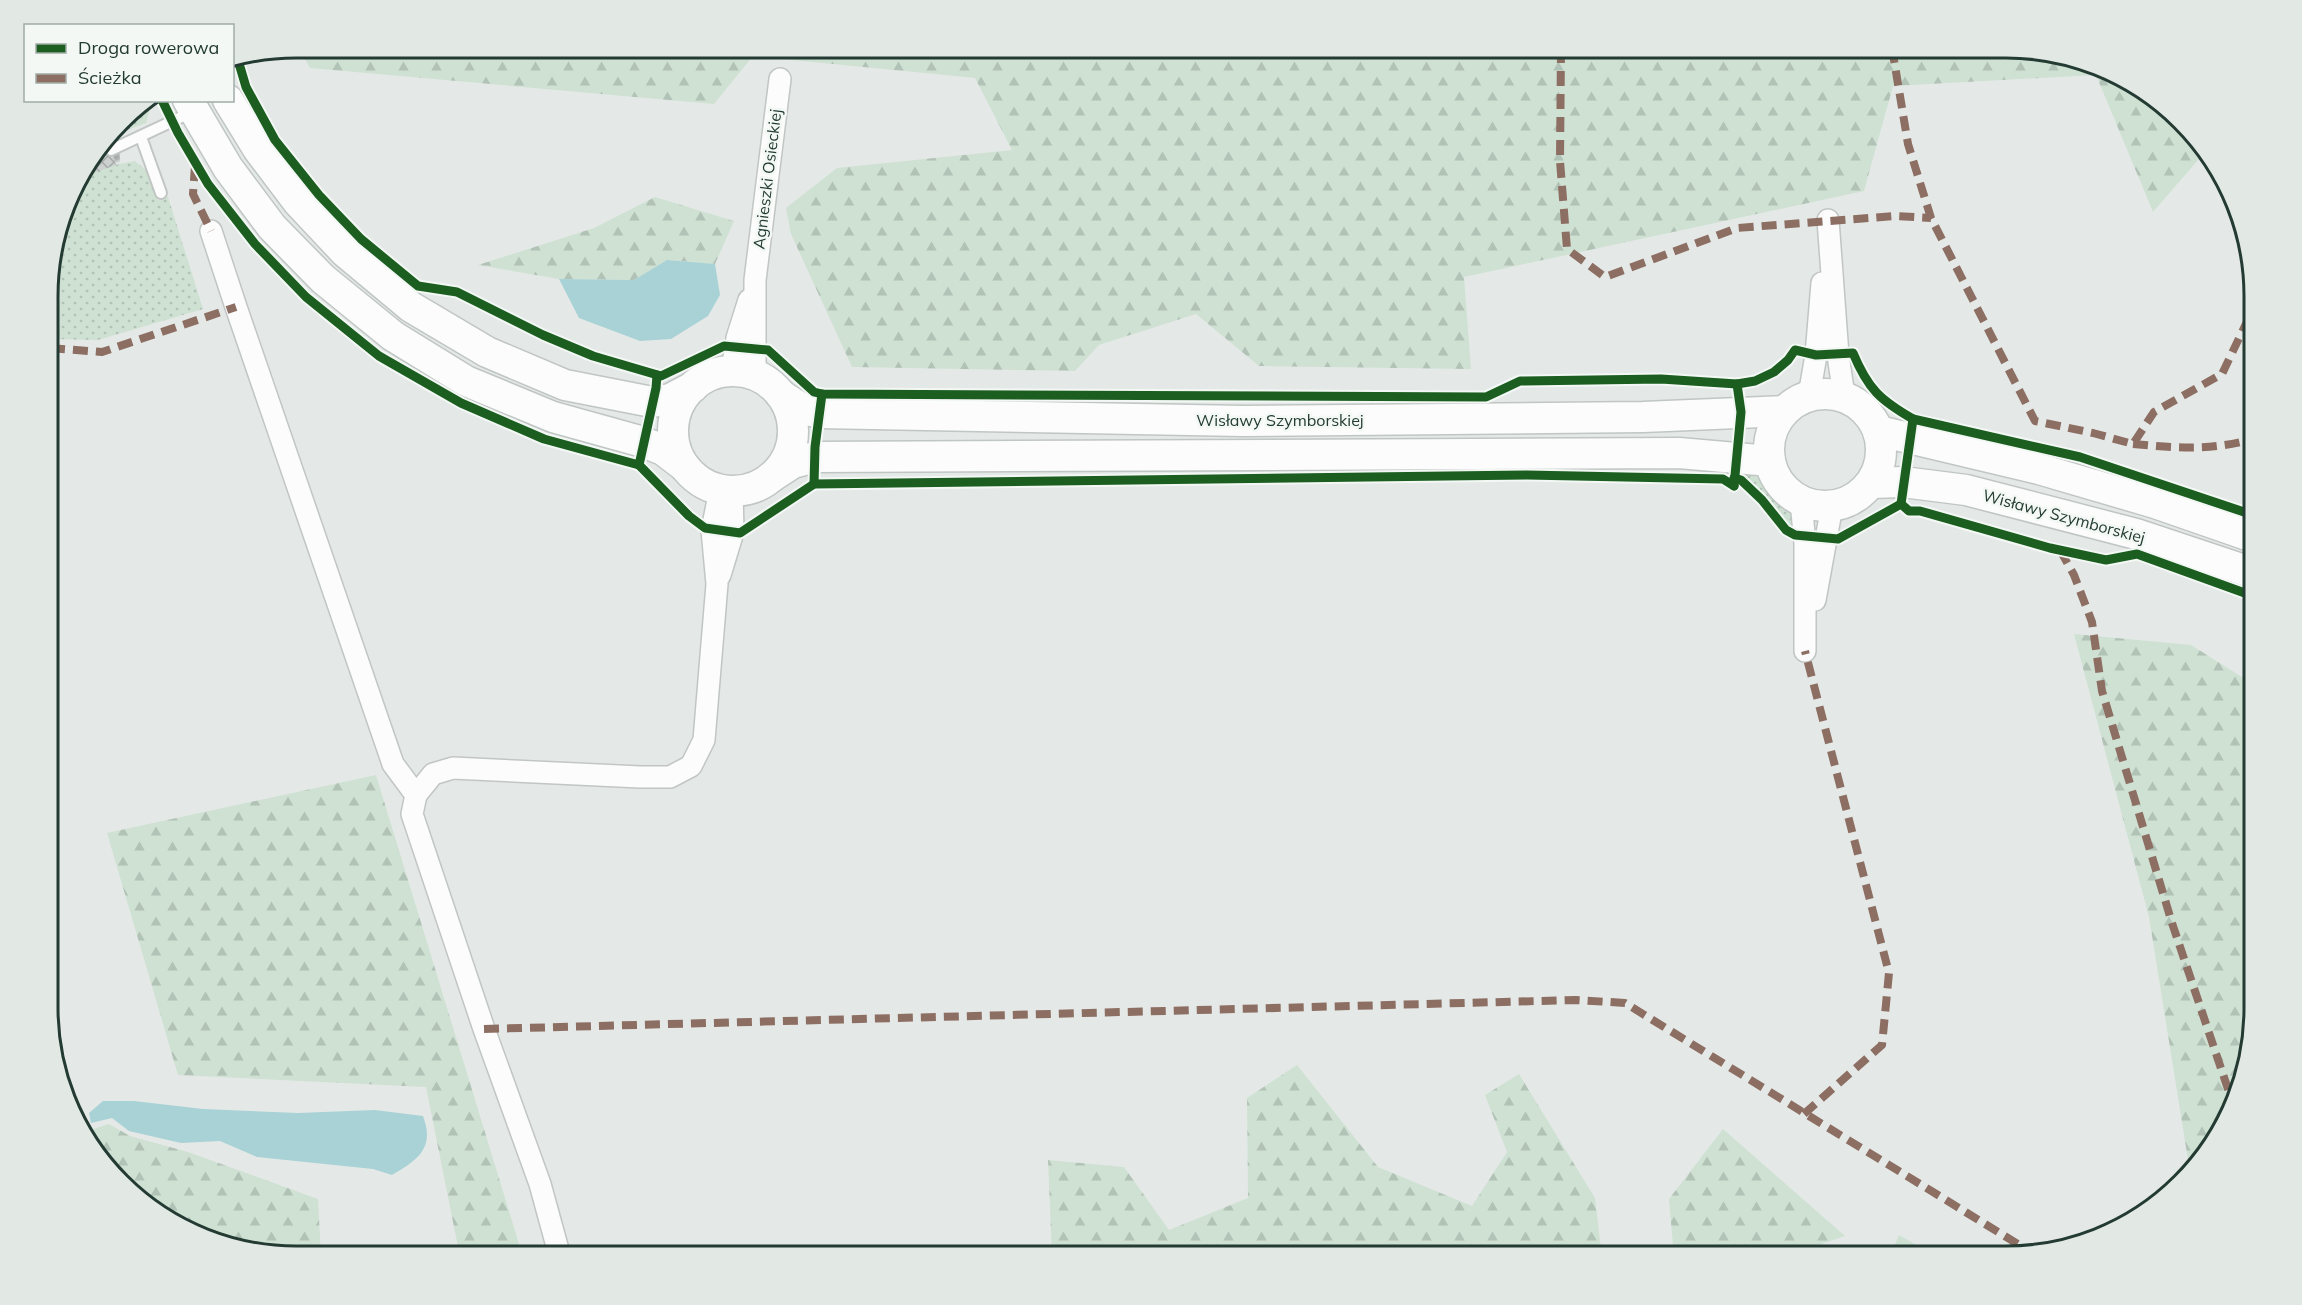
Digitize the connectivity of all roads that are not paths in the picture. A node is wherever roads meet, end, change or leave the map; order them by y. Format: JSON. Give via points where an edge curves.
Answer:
{"nodes":[{"id":1,"x":780,"y":79,"type":"dead end"},
{"id":2,"x":229,"y":102,"type":"edge"},
{"id":3,"x":190,"y":106,"type":"edge"},
{"id":4,"x":141,"y":137,"type":"junction"},
{"id":5,"x":111,"y":150,"type":"dead end"},
{"id":6,"x":161,"y":193,"type":"dead end"},
{"id":7,"x":212,"y":231,"type":"dead end"},
{"id":8,"x":743,"y":373,"type":"junction"},
{"id":9,"x":693,"y":387,"type":"junction"},
{"id":10,"x":781,"y":395,"type":"junction"},
{"id":11,"x":1809,"y":396,"type":"junction"},
{"id":12,"x":1844,"y":396,"type":"junction"},
{"id":13,"x":1784,"y":411,"type":"junction"},
{"id":14,"x":1878,"y":431,"type":"junction"},
{"id":15,"x":1770,"y":461,"type":"junction"},
{"id":16,"x":684,"y":466,"type":"junction"},
{"id":17,"x":773,"y":476,"type":"junction"},
{"id":18,"x":1871,"y":483,"type":"junction"},
{"id":19,"x":726,"y":490,"type":"junction"},
{"id":20,"x":1801,"y":501,"type":"junction"},
{"id":21,"x":1832,"y":506,"type":"junction"},
{"id":22,"x":2244,"y":534,"type":"edge"},
{"id":23,"x":2244,"y":570,"type":"edge"},
{"id":24,"x":416,"y":795,"type":"junction"},
{"id":25,"x":557,"y":1246,"type":"edge"}],
"edges":[{"from":1,"to":8,"type":"street","name":"Agnieszki Osieckiej"},
{"from":2,"to":9,"type":"main road","via":[[298,202],[345,252],[411,307],[487,352],[565,385],[652,402],[670,399]]},
{"from":3,"to":4,"type":"lane"},
{"from":3,"to":16,"type":"main road","via":[[228,168],[272,227],[322,279],[393,336],[466,381],[553,417],[643,442],[663,450]]},
{"from":4,"to":5,"type":"lane"},
{"from":4,"to":6,"type":"lane"},
{"from":7,"to":24,"type":"street","via":[[393,764]]},
{"from":8,"to":9,"type":"main road","via":[[711,375]]},
{"from":8,"to":10,"type":"main road","via":[[774,386]]},
{"from":9,"to":16,"type":"main road","via":[[679,404],[673,425],[675,446]]},
{"from":10,"to":13,"type":"main road","name":"Wisławy Szymborskiej","via":[[801,408],[819,413],[1243,422],[1643,417]]},
{"from":10,"to":17,"type":"main road","via":[[791,415],[793,437],[786,458]]},
{"from":11,"to":12,"type":"main road"},
{"from":11,"to":12,"type":"street","via":[[1828,220]]},
{"from":11,"to":13,"type":"main road"},
{"from":12,"to":14,"type":"main road","via":[[1859,404]]},
{"from":13,"to":15,"type":"main road","via":[[1771,434]]},
{"from":14,"to":18,"type":"main road","via":[[1882,452]]},
{"from":14,"to":22,"type":"main road","via":[[2039,469]]},
{"from":15,"to":17,"type":"main road","via":[[1678,453],[815,456],[793,463]]},
{"from":15,"to":20,"type":"main road","via":[[1776,477]]},
{"from":16,"to":19,"type":"main road","via":[[697,479]]},
{"from":17,"to":19,"type":"main road","via":[[747,490]]},
{"from":18,"to":21,"type":"main road","via":[[1854,498]]},
{"from":18,"to":23,"type":"main road","name":"Wisławy Szymborskiej","via":[[1903,482],[1966,490],[2136,534]]},
{"from":19,"to":24,"type":"street","via":[[712,530],[717,584],[704,741],[692,766],[670,777],[453,768],[433,774]]},
{"from":20,"to":21,"type":"main road"},
{"from":20,"to":21,"type":"street","via":[[1805,651]]},
{"from":24,"to":25,"type":"street","via":[[412,814],[540,1184]]}]}
